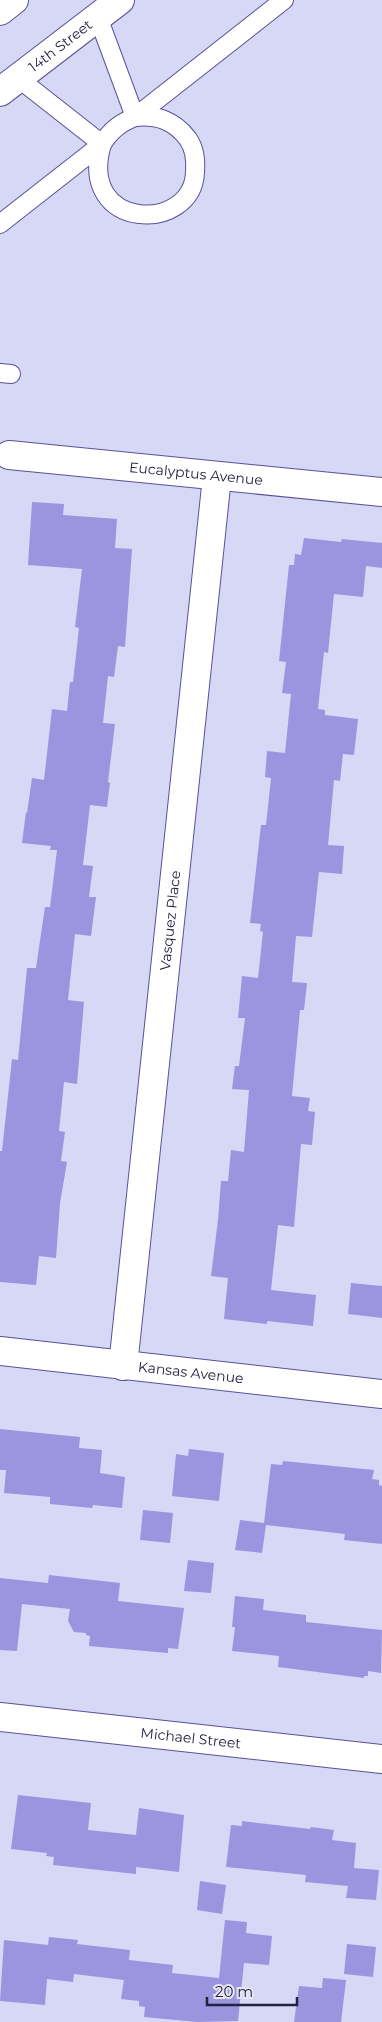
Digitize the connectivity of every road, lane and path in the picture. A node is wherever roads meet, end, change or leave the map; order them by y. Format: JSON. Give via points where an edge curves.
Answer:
{"nodes":[{"id":1,"x":14,"y":0,"type":"edge"},
{"id":2,"x":120,"y":0,"type":"edge"},
{"id":3,"x":284,"y":0,"type":"edge"},
{"id":4,"x":0,"y":11,"type":"edge"},
{"id":5,"x":98,"y":16,"type":"junction"},
{"id":6,"x":9,"y":85,"type":"edge"},
{"id":7,"x":135,"y":117,"type":"junction"},
{"id":8,"x":102,"y":144,"type":"junction"},
{"id":9,"x":0,"y":224,"type":"edge"},
{"id":10,"x":9,"y":455,"type":"dead end"},
{"id":11,"x":217,"y":477,"type":"junction"},
{"id":12,"x":382,"y":492,"type":"edge"},
{"id":13,"x":0,"y":1351,"type":"edge"},
{"id":14,"x":123,"y":1366,"type":"junction"},
{"id":15,"x":382,"y":1394,"type":"edge"},
{"id":16,"x":0,"y":1717,"type":"edge"},
{"id":17,"x":382,"y":1759,"type":"edge"}],
"edges":[{"from":1,"to":4,"type":"street"},
{"from":2,"to":5,"type":"street","name":"14th Street"},
{"from":3,"to":7,"type":"lane"},
{"from":5,"to":6,"type":"street","name":"14th Street"},
{"from":5,"to":7,"type":"lane"},
{"from":6,"to":8,"type":"lane"},
{"from":7,"to":8,"type":"lane","via":[[116,127]]},
{"from":7,"to":8,"type":"lane","via":[[168,120],[182,130],[191,143],[196,159],[195,176],[189,192],[178,204],[163,213],[147,216],[130,213],[116,205],[104,192],[98,177],[97,160]]},
{"from":8,"to":9,"type":"lane"},
{"from":10,"to":11,"type":"street","name":"Eucalyptus Avenue"},
{"from":11,"to":12,"type":"street","name":"Eucalyptus Avenue"},
{"from":11,"to":14,"type":"street","name":"Vasquez Place"},
{"from":13,"to":14,"type":"street","name":"Kansas Avenue"},
{"from":14,"to":15,"type":"street","name":"Kansas Avenue"},
{"from":16,"to":17,"type":"street","name":"Michael Street"}]}
